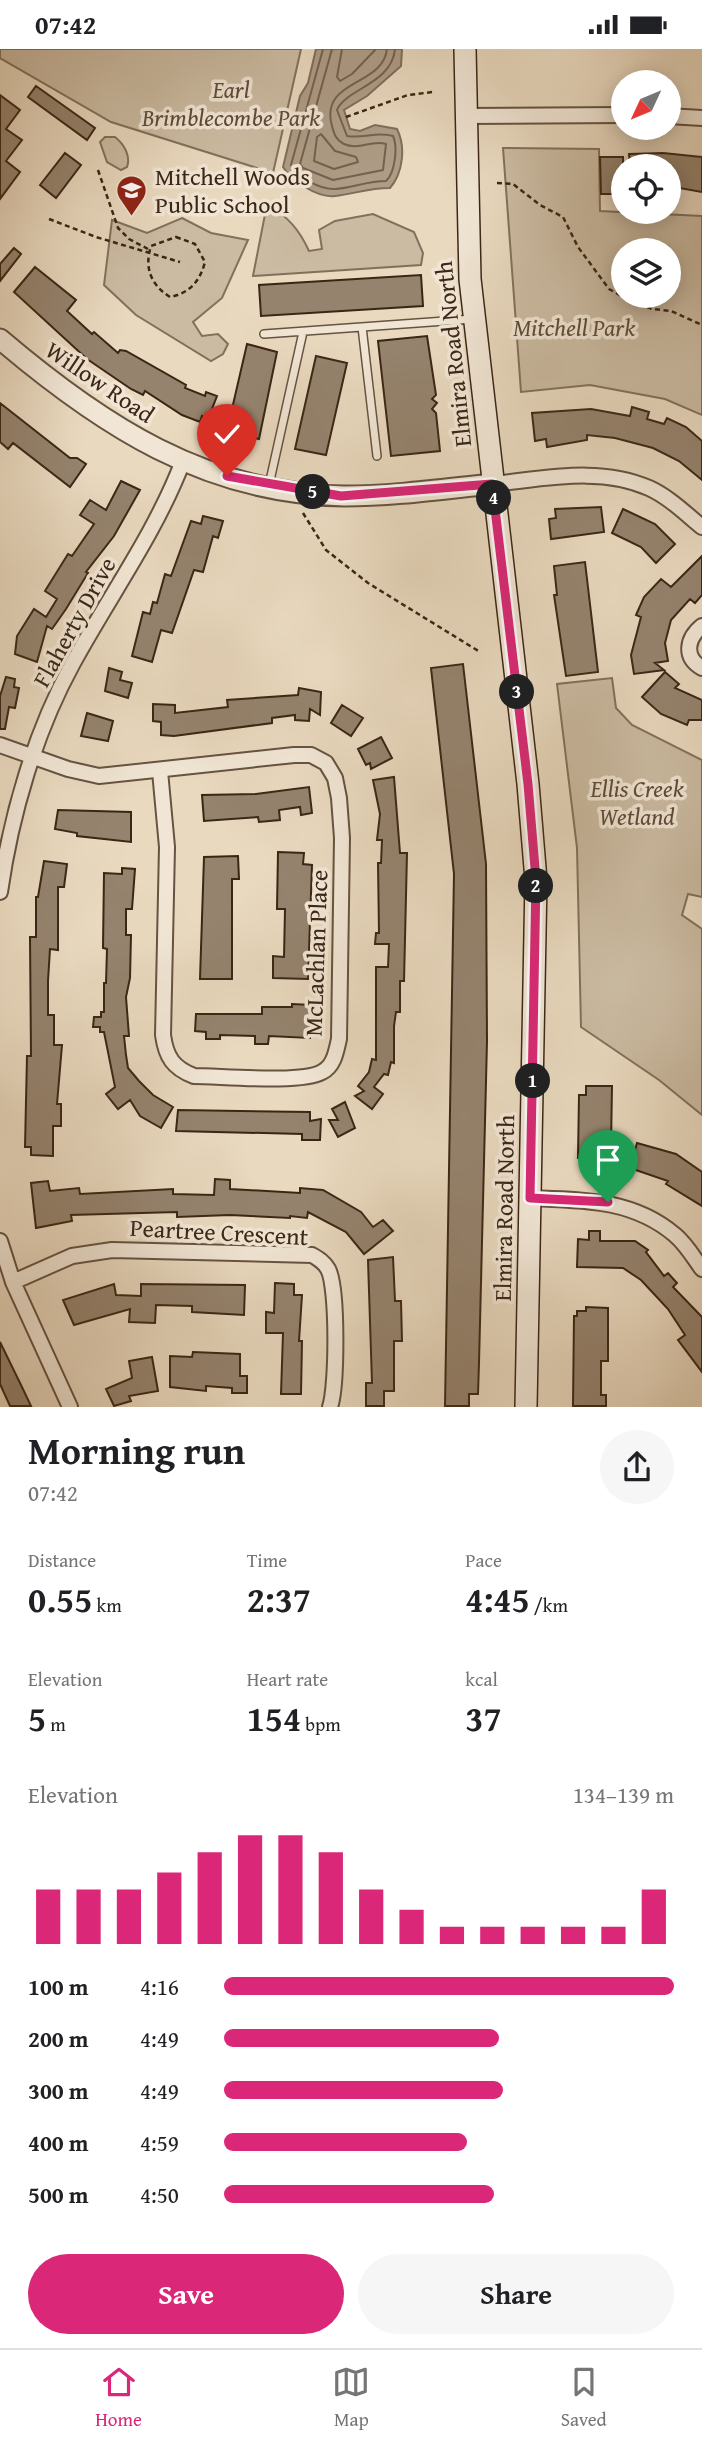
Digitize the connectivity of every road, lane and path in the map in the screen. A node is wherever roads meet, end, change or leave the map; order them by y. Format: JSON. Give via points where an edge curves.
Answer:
{"nodes":[{"id":1,"x":465,"y":49,"type":"edge"},
{"id":2,"x":433,"y":92,"type":"dead end"},
{"id":3,"x":611,"y":115,"type":"edge"},
{"id":4,"x":465,"y":116,"type":"junction"},
{"id":5,"x":346,"y":117,"type":"dead end"},
{"id":6,"x":681,"y":117,"type":"edge"},
{"id":7,"x":702,"y":118,"type":"edge"},
{"id":8,"x":98,"y":170,"type":"dead end"},
{"id":9,"x":497,"y":183,"type":"dead end"},
{"id":10,"x":49,"y":219,"type":"dead end"},
{"id":11,"x":149,"y":251,"type":"junction"},
{"id":12,"x":180,"y":262,"type":"dead end"},
{"id":13,"x":474,"y":319,"type":"junction"},
{"id":14,"x":702,"y":325,"type":"edge"},
{"id":15,"x":362,"y":327,"type":"junction"},
{"id":16,"x":303,"y":331,"type":"junction"},
{"id":17,"x":264,"y":334,"type":"dead end"},
{"id":18,"x":0,"y":339,"type":"edge"},
{"id":19,"x":377,"y":456,"type":"dead end"},
{"id":20,"x":183,"y":461,"type":"junction"},
{"id":21,"x":492,"y":484,"type":"junction"},
{"id":22,"x":269,"y":486,"type":"junction"},
{"id":23,"x":303,"y":513,"type":"dead end"},
{"id":24,"x":702,"y":527,"type":"edge"},
{"id":25,"x":702,"y":626,"type":"edge"},
{"id":26,"x":480,"y":652,"type":"dead end"},
{"id":27,"x":702,"y":668,"type":"edge"},
{"id":28,"x":0,"y":745,"type":"edge"},
{"id":29,"x":34,"y":756,"type":"junction"},
{"id":30,"x":160,"y":771,"type":"junction"},
{"id":31,"x":0,"y":892,"type":"edge"},
{"id":32,"x":530,"y":1198,"type":"junction"},
{"id":33,"x":0,"y":1241,"type":"edge"},
{"id":34,"x":702,"y":1269,"type":"edge"},
{"id":35,"x":13,"y":1282,"type":"junction"},
{"id":36,"x":70,"y":1406,"type":"edge"},
{"id":37,"x":330,"y":1406,"type":"edge"},
{"id":38,"x":526,"y":1406,"type":"edge"}],
"edges":[{"from":1,"to":4,"type":"main road","name":"Elmira Road North"},
{"from":2,"to":5,"type":"path","via":[[408,95]]},
{"from":3,"to":4,"type":"street"},
{"from":4,"to":13,"type":"main road","name":"Elmira Road North"},
{"from":6,"to":7,"type":"street"},
{"from":8,"to":11,"type":"path","via":[[118,228]]},
{"from":9,"to":14,"type":"path","via":[[513,184],[563,217],[578,247],[609,289]]},
{"from":10,"to":11,"type":"path"},
{"from":11,"to":11,"type":"path","via":[[176,236],[201,251],[205,262],[183,294],[170,297],[153,282]]},
{"from":11,"to":12,"type":"path"},
{"from":13,"to":15,"type":"lane"},
{"from":13,"to":21,"type":"main road","name":"Elmira Road North"},
{"from":15,"to":16,"type":"lane"},
{"from":15,"to":19,"type":"lane"},
{"from":16,"to":17,"type":"lane"},
{"from":16,"to":22,"type":"lane"},
{"from":18,"to":20,"type":"street","name":"Willow Road","via":[[62,391],[120,430]]},
{"from":20,"to":22,"type":"street","name":"Willow Road"},
{"from":20,"to":29,"type":"street","name":"Flaherty Drive","via":[[144,547],[71,666]]},
{"from":21,"to":22,"type":"street","name":"Willow Road","via":[[341,496]]},
{"from":21,"to":24,"type":"street","name":"Willow Road","via":[[594,474],[624,479],[651,489]]},
{"from":21,"to":32,"type":"main road","name":"Elmira Road North","via":[[536,880]]},
{"from":23,"to":26,"type":"path","via":[[326,550],[368,583]]},
{"from":25,"to":27,"type":"street","via":[[688,645],[690,657]]},
{"from":28,"to":29,"type":"street","name":"McLachlan Place"},
{"from":29,"to":30,"type":"street","name":"McLachlan Place","via":[[100,776]]},
{"from":29,"to":31,"type":"street","name":"Flaherty Drive","via":[[5,857]]},
{"from":30,"to":30,"type":"street","name":"McLachlan Place","via":[[311,755],[326,763],[335,778],[342,838],[339,1039],[334,1060],[323,1072],[296,1078],[194,1076],[171,1062],[163,1035],[167,847]]},
{"from":32,"to":34,"type":"street","via":[[608,1202],[634,1210],[677,1236]]},
{"from":32,"to":38,"type":"main road","name":"Elmira Road North"},
{"from":33,"to":35,"type":"street"},
{"from":35,"to":36,"type":"street"},
{"from":35,"to":37,"type":"street","name":"Peartree Crescent","via":[[88,1252],[312,1255],[323,1261],[334,1290]]}]}
